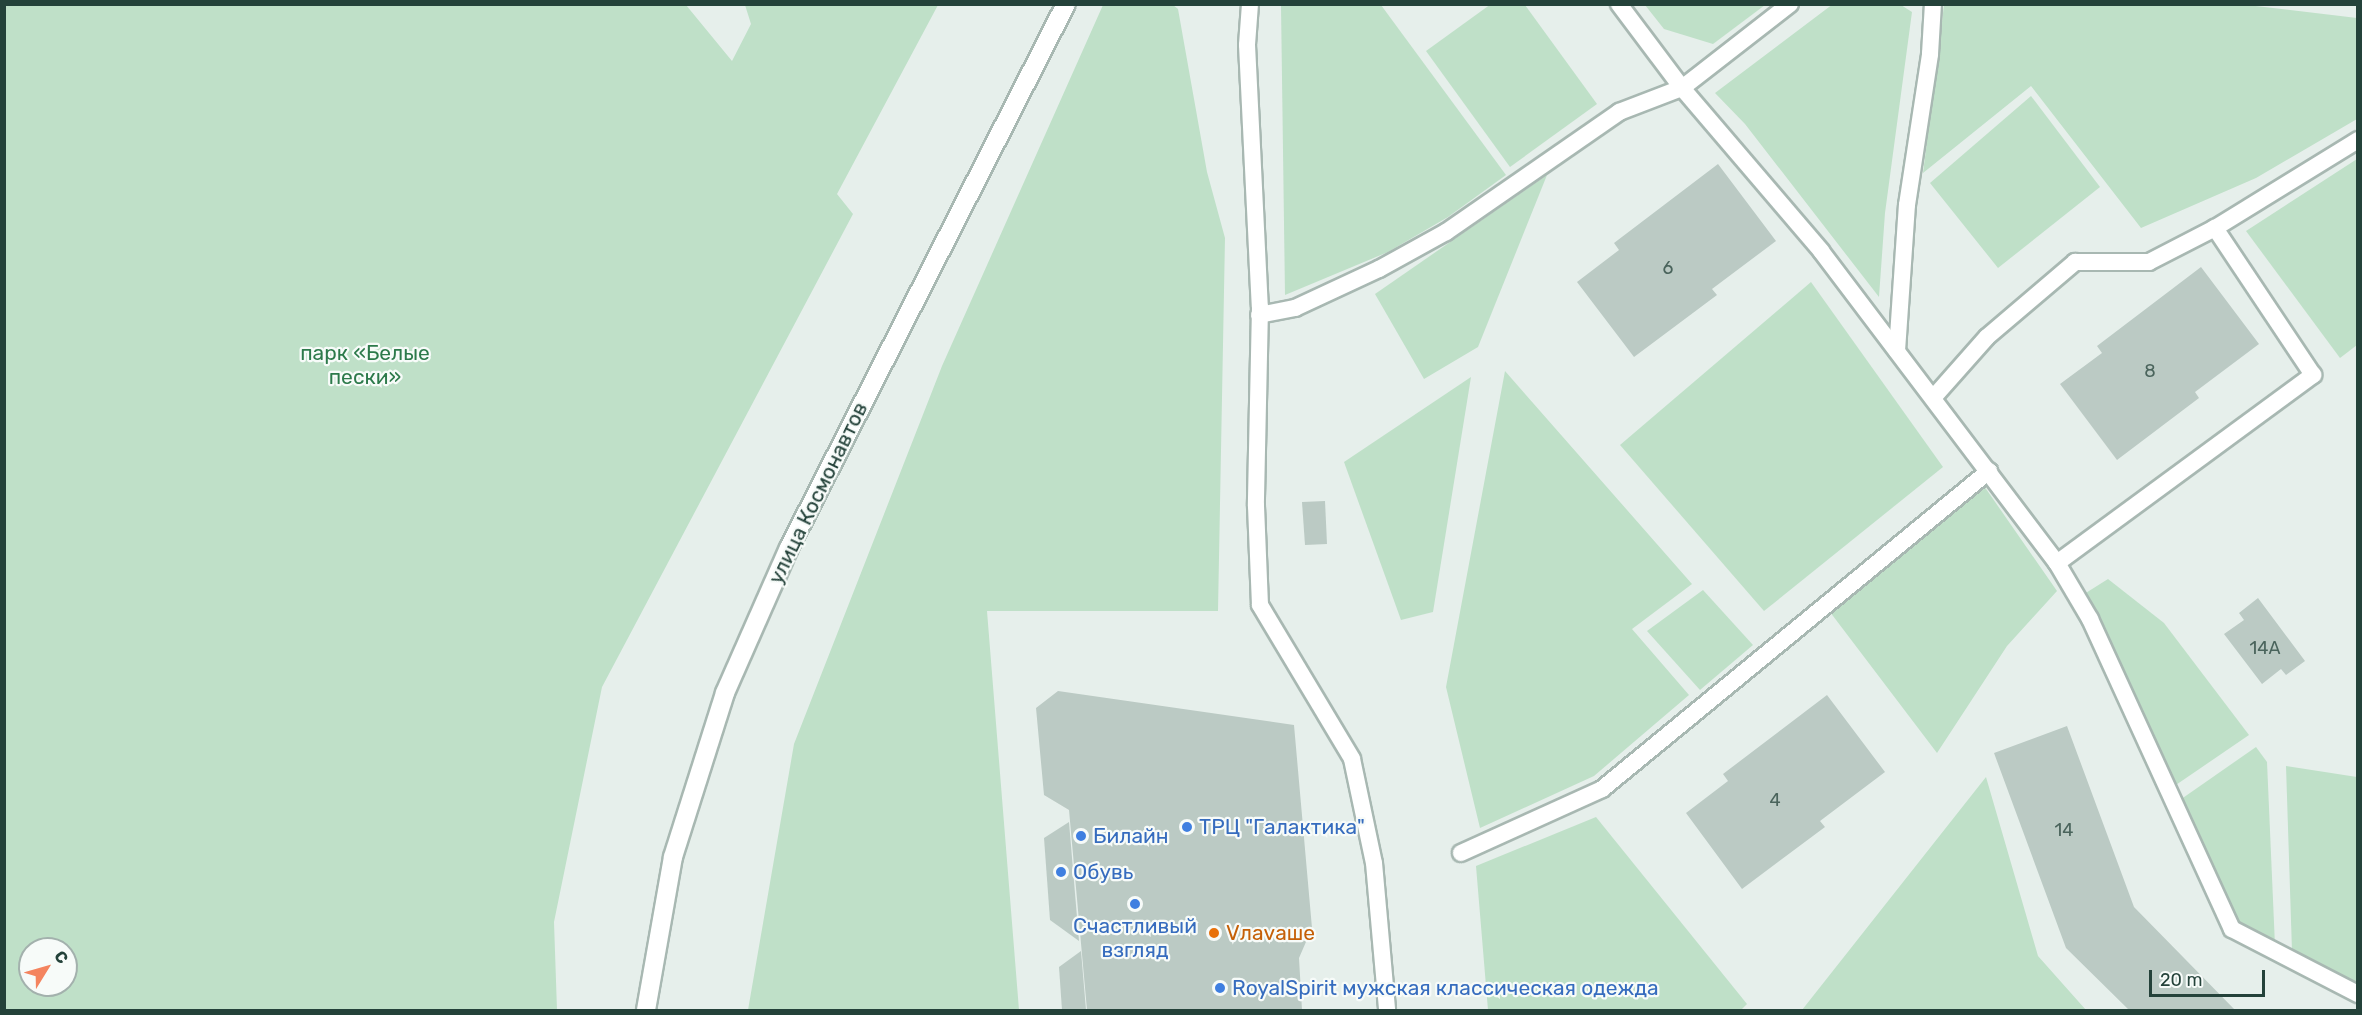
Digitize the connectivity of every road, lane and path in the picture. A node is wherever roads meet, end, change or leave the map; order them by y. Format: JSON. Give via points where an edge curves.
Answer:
{"nodes":[{"id":1,"x":1066,"y":4,"type":"edge"},
{"id":2,"x":1250,"y":4,"type":"edge"},
{"id":3,"x":1619,"y":4,"type":"edge"},
{"id":4,"x":1790,"y":4,"type":"edge"},
{"id":5,"x":1933,"y":4,"type":"edge"},
{"id":6,"x":1682,"y":88,"type":"junction"},
{"id":7,"x":2358,"y":141,"type":"edge"},
{"id":8,"x":2215,"y":228,"type":"junction"},
{"id":9,"x":1259,"y":315,"type":"junction"},
{"id":10,"x":1897,"y":351,"type":"junction"},
{"id":11,"x":1933,"y":398,"type":"junction"},
{"id":12,"x":1989,"y":471,"type":"junction"},
{"id":13,"x":2057,"y":563,"type":"junction"},
{"id":14,"x":1461,"y":853,"type":"dead end"},
{"id":15,"x":2358,"y":994,"type":"edge"},
{"id":16,"x":646,"y":1011,"type":"edge"},
{"id":17,"x":1387,"y":1011,"type":"edge"}],
"edges":[{"from":1,"to":16,"type":"street","name":"улица Космонавтов","via":[[800,528],[725,693],[673,857]]},
{"from":2,"to":9,"type":"lane","via":[[1247,45]]},
{"from":3,"to":6,"type":"lane"},
{"from":4,"to":6,"type":"lane"},
{"from":5,"to":10,"type":"lane","via":[[1930,54],[1907,205]]},
{"from":6,"to":9,"type":"lane","via":[[1619,112],[1446,232],[1379,269],[1295,308]]},
{"from":6,"to":10,"type":"lane","via":[[1821,250]]},
{"from":7,"to":8,"type":"lane"},
{"from":8,"to":11,"type":"lane","via":[[2149,262],[2075,262],[1987,337]]},
{"from":8,"to":13,"type":"lane","via":[[2313,375]]},
{"from":9,"to":17,"type":"lane","via":[[1256,506],[1260,605],[1352,759],[1374,863]]},
{"from":10,"to":11,"type":"lane"},
{"from":11,"to":12,"type":"lane"},
{"from":12,"to":13,"type":"lane"},
{"from":12,"to":14,"type":"lane","via":[[1602,789]]},
{"from":13,"to":15,"type":"lane","via":[[2090,620],[2232,929]]}]}
